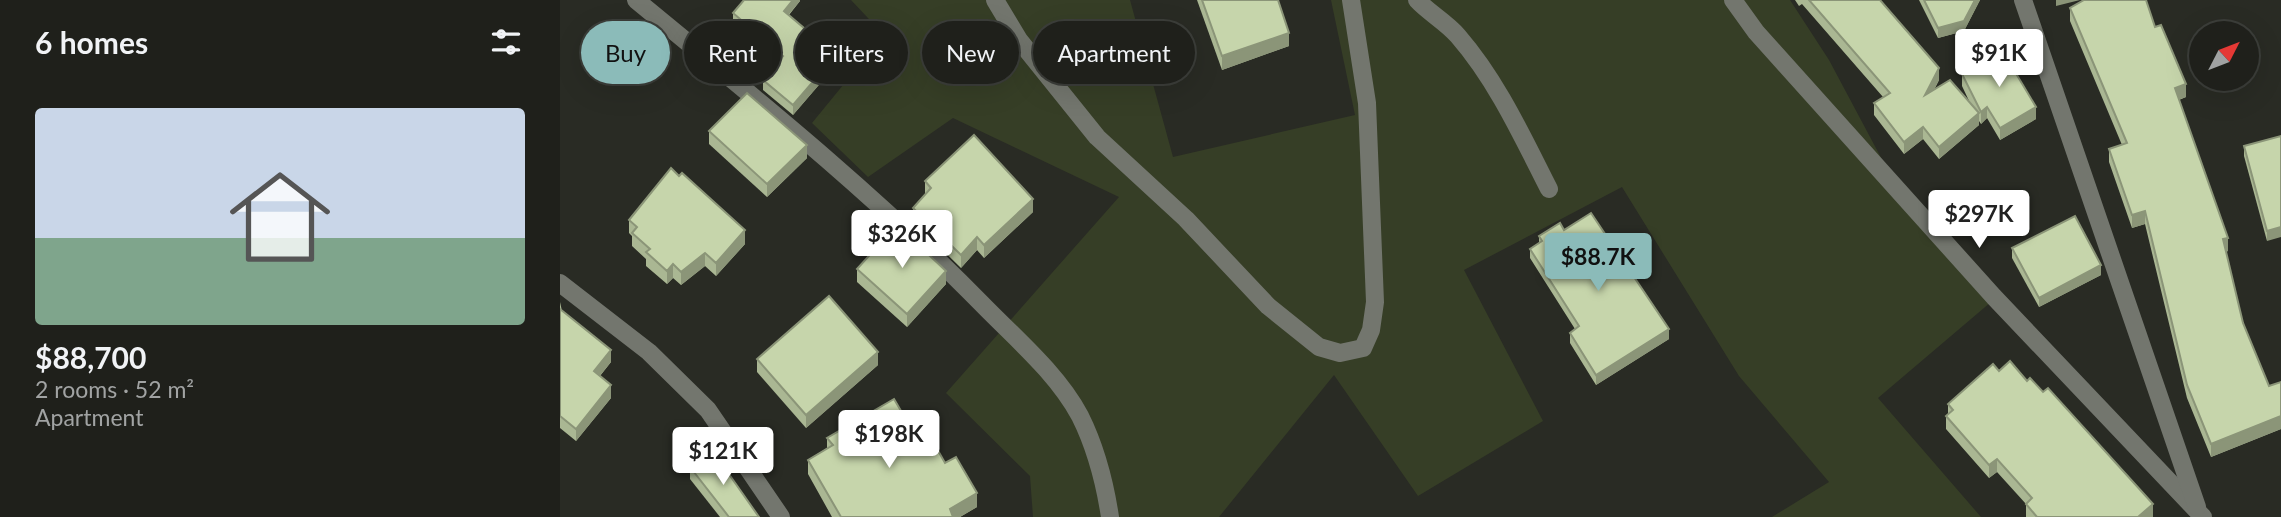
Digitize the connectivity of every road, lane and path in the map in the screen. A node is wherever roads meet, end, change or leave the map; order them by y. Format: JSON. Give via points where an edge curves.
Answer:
{"nodes":[{"id":1,"x":636,"y":0,"type":"edge"},
{"id":2,"x":995,"y":0,"type":"edge"},
{"id":3,"x":1350,"y":0,"type":"edge"},
{"id":4,"x":1417,"y":0,"type":"edge"},
{"id":5,"x":1734,"y":0,"type":"edge"},
{"id":6,"x":2023,"y":0,"type":"edge"},
{"id":7,"x":1549,"y":189,"type":"dead end"},
{"id":8,"x":560,"y":283,"type":"edge"},
{"id":9,"x":2201,"y":514,"type":"edge"},
{"id":10,"x":780,"y":517,"type":"edge"},
{"id":11,"x":1110,"y":517,"type":"edge"}],
"edges":[{"from":1,"to":11,"type":"street","via":[[833,161],[1027,350],[1079,415]]},
{"from":2,"to":3,"type":"street","via":[[1019,40],[1097,137],[1186,219],[1289,325],[1319,348],[1340,353],[1363,348],[1375,302],[1367,103]]},
{"from":4,"to":7,"type":"street","via":[[1456,33],[1475,57]]},
{"from":5,"to":9,"type":"street","via":[[1756,32],[1994,297]]},
{"from":6,"to":9,"type":"street"},
{"from":8,"to":10,"type":"street","via":[[649,352],[708,410]]}]}
